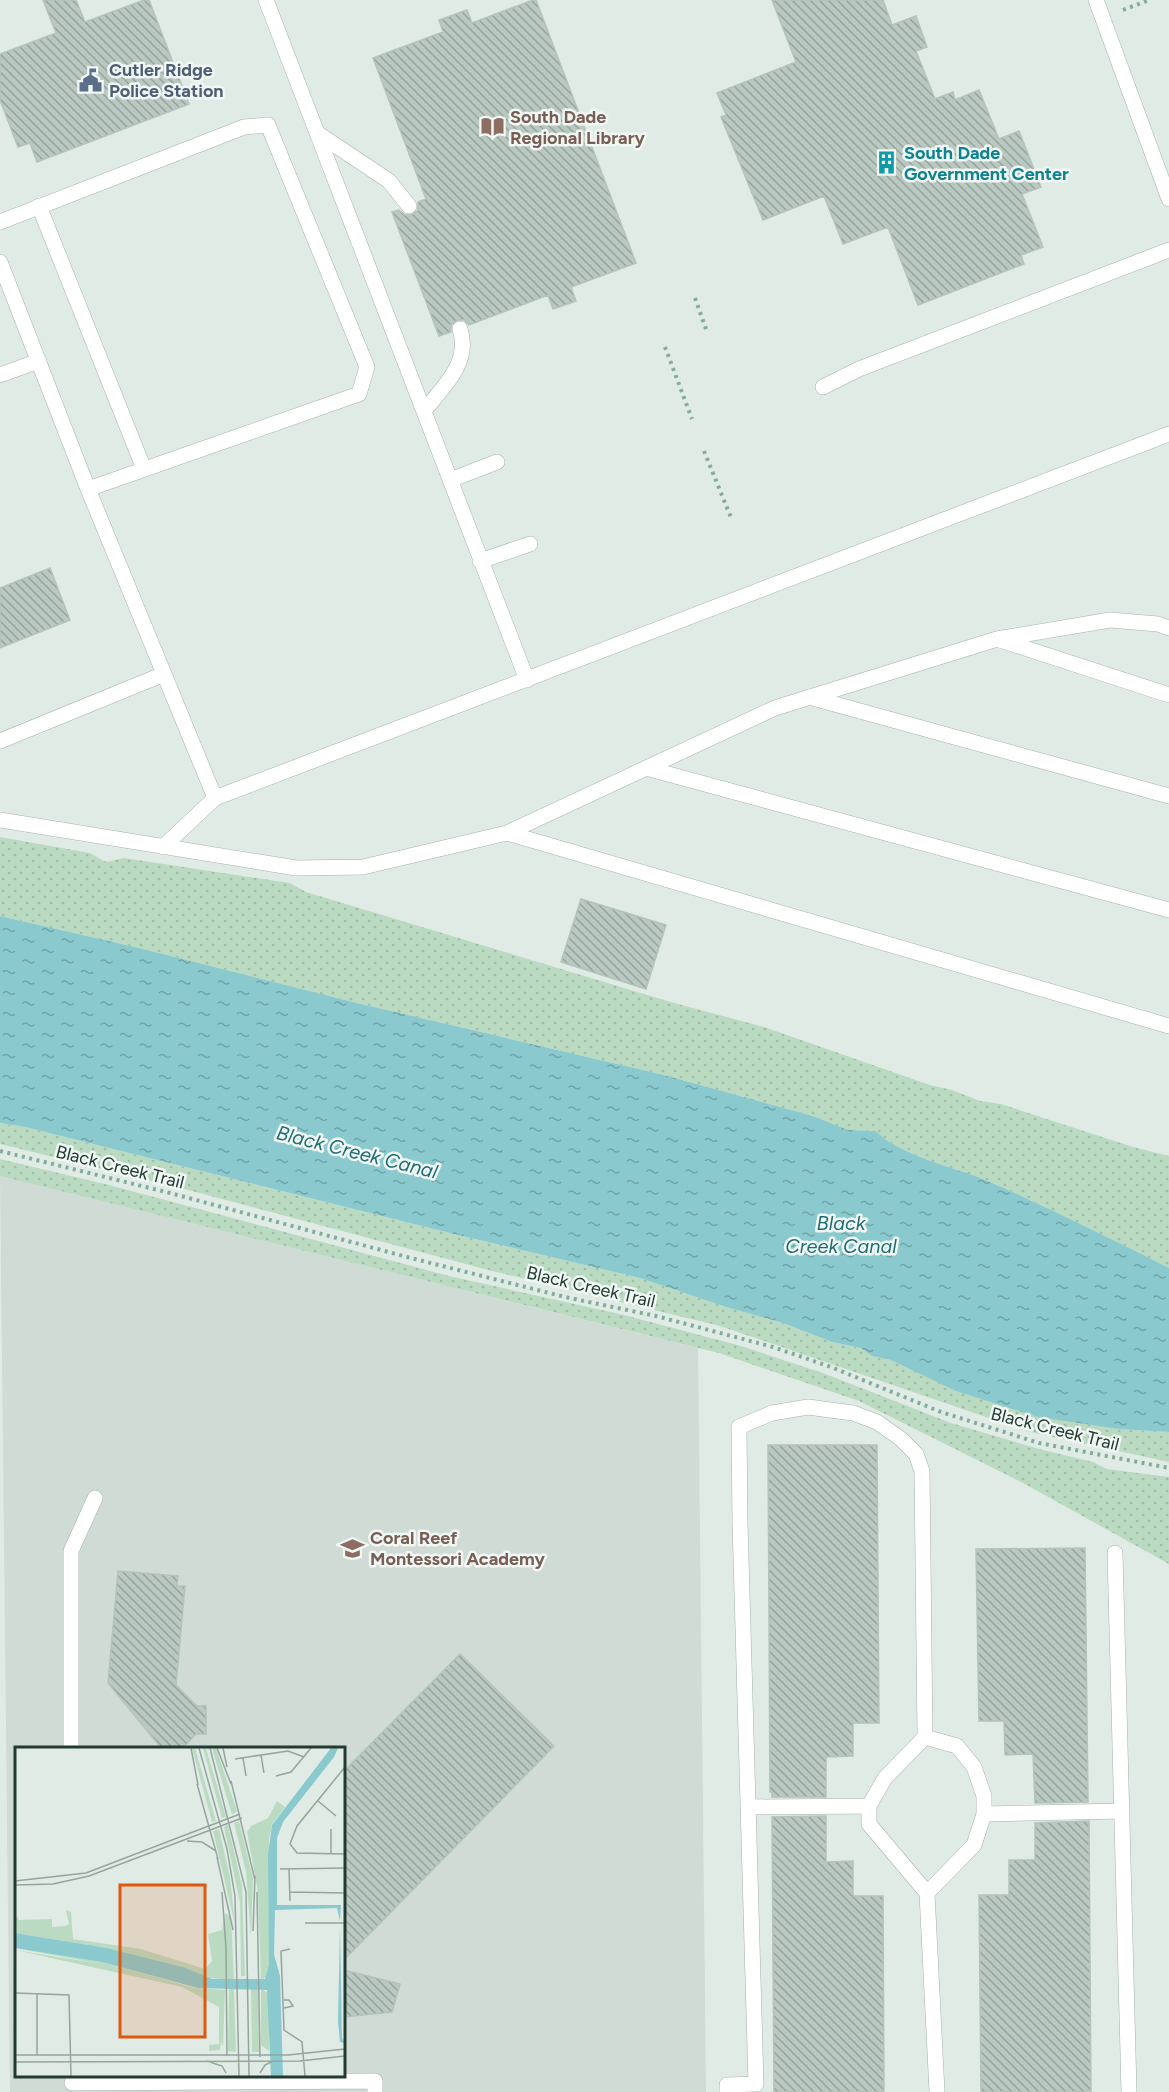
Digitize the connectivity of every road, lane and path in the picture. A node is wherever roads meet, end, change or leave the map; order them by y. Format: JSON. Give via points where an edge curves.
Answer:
{"nodes":[{"id":1,"x":266,"y":0,"type":"edge"},
{"id":2,"x":1096,"y":0,"type":"edge"},
{"id":3,"x":1149,"y":0,"type":"edge"},
{"id":4,"x":1113,"y":13,"type":"dead end"},
{"id":5,"x":317,"y":133,"type":"junction"},
{"id":6,"x":1169,"y":198,"type":"edge"},
{"id":7,"x":39,"y":206,"type":"junction"},
{"id":8,"x":409,"y":206,"type":"dead end"},
{"id":9,"x":0,"y":222,"type":"edge"},
{"id":10,"x":1169,"y":250,"type":"edge"},
{"id":11,"x":0,"y":261,"type":"edge"},
{"id":12,"x":695,"y":298,"type":"dead end"},
{"id":13,"x":460,"y":329,"type":"dead end"},
{"id":14,"x":707,"y":332,"type":"dead end"},
{"id":15,"x":665,"y":347,"type":"dead end"},
{"id":16,"x":39,"y":361,"type":"junction"},
{"id":17,"x":0,"y":375,"type":"edge"},
{"id":18,"x":823,"y":387,"type":"dead end"},
{"id":19,"x":424,"y":411,"type":"junction"},
{"id":20,"x":692,"y":419,"type":"dead end"},
{"id":21,"x":1169,"y":434,"type":"edge"},
{"id":22,"x":704,"y":451,"type":"dead end"},
{"id":23,"x":497,"y":462,"type":"dead end"},
{"id":24,"x":144,"y":469,"type":"junction"},
{"id":25,"x":450,"y":480,"type":"junction"},
{"id":26,"x":88,"y":489,"type":"junction"},
{"id":27,"x":732,"y":520,"type":"dead end"},
{"id":28,"x":530,"y":544,"type":"dead end"},
{"id":29,"x":480,"y":561,"type":"junction"},
{"id":30,"x":1169,"y":628,"type":"edge"},
{"id":31,"x":997,"y":639,"type":"junction"},
{"id":32,"x":164,"y":674,"type":"junction"},
{"id":33,"x":527,"y":680,"type":"junction"},
{"id":34,"x":1169,"y":695,"type":"edge"},
{"id":35,"x":809,"y":697,"type":"junction"},
{"id":36,"x":0,"y":741,"type":"edge"},
{"id":37,"x":646,"y":768,"type":"junction"},
{"id":38,"x":1169,"y":796,"type":"edge"},
{"id":39,"x":215,"y":798,"type":"junction"},
{"id":40,"x":0,"y":820,"type":"edge"},
{"id":41,"x":507,"y":833,"type":"junction"},
{"id":42,"x":163,"y":846,"type":"junction"},
{"id":43,"x":1169,"y":910,"type":"edge"},
{"id":44,"x":1169,"y":1026,"type":"edge"},
{"id":45,"x":0,"y":1151,"type":"edge"},
{"id":46,"x":1169,"y":1468,"type":"edge"},
{"id":47,"x":95,"y":1498,"type":"dead end"},
{"id":48,"x":1115,"y":1553,"type":"dead end"},
{"id":49,"x":925,"y":1737,"type":"junction"},
{"id":50,"x":71,"y":1747,"type":"edge"},
{"id":51,"x":869,"y":1806,"type":"junction"},
{"id":52,"x":748,"y":1807,"type":"junction"},
{"id":53,"x":1122,"y":1811,"type":"junction"},
{"id":54,"x":984,"y":1814,"type":"junction"},
{"id":55,"x":927,"y":1893,"type":"junction"},
{"id":56,"x":72,"y":2084,"type":"edge"},
{"id":57,"x":375,"y":2086,"type":"edge"},
{"id":58,"x":728,"y":2092,"type":"edge"},
{"id":59,"x":937,"y":2092,"type":"edge"},
{"id":60,"x":1128,"y":2092,"type":"edge"}],
"edges":[{"from":1,"to":5,"type":"lane"},
{"from":2,"to":6,"type":"lane"},
{"from":3,"to":4,"type":"path"},
{"from":5,"to":8,"type":"lane","via":[[389,181]]},
{"from":5,"to":19,"type":"lane"},
{"from":7,"to":9,"type":"lane"},
{"from":7,"to":24,"type":"lane"},
{"from":7,"to":24,"type":"lane","via":[[244,127],[268,125],[367,367],[359,394]]},
{"from":10,"to":18,"type":"lane","via":[[859,369]]},
{"from":11,"to":16,"type":"lane"},
{"from":12,"to":14,"type":"path"},
{"from":13,"to":19,"type":"lane","via":[[457,369]]},
{"from":15,"to":20,"type":"path"},
{"from":16,"to":17,"type":"lane"},
{"from":16,"to":26,"type":"lane"},
{"from":19,"to":25,"type":"lane"},
{"from":21,"to":33,"type":"lane"},
{"from":22,"to":27,"type":"path"},
{"from":23,"to":25,"type":"lane"},
{"from":24,"to":26,"type":"lane"},
{"from":25,"to":29,"type":"lane"},
{"from":26,"to":32,"type":"lane"},
{"from":28,"to":29,"type":"lane"},
{"from":29,"to":33,"type":"lane"},
{"from":30,"to":31,"type":"lane","via":[[1110,620]]},
{"from":31,"to":34,"type":"lane"},
{"from":31,"to":35,"type":"lane"},
{"from":32,"to":36,"type":"lane"},
{"from":32,"to":39,"type":"lane"},
{"from":33,"to":39,"type":"lane"},
{"from":35,"to":37,"type":"lane","via":[[775,708]]},
{"from":35,"to":38,"type":"lane"},
{"from":37,"to":41,"type":"lane"},
{"from":37,"to":43,"type":"lane"},
{"from":39,"to":42,"type":"lane"},
{"from":40,"to":42,"type":"lane"},
{"from":41,"to":42,"type":"lane","via":[[363,867],[296,868]]},
{"from":41,"to":44,"type":"lane"},
{"from":45,"to":46,"type":"path","name":"Black Creek Trail","via":[[773,1347],[941,1412],[1039,1443]]},
{"from":47,"to":50,"type":"lane","via":[[71,1551]]},
{"from":48,"to":53,"type":"lane"},
{"from":49,"to":51,"type":"lane","via":[[885,1778]]},
{"from":49,"to":52,"type":"lane","via":[[921,1471],[916,1454],[877,1422],[854,1413],[808,1407],[772,1413],[739,1427]]},
{"from":49,"to":54,"type":"lane","via":[[957,1746],[974,1767],[984,1796]]},
{"from":51,"to":52,"type":"lane"},
{"from":51,"to":55,"type":"lane","via":[[869,1824]]},
{"from":52,"to":58,"type":"lane","via":[[756,2084],[727,2085]]},
{"from":53,"to":54,"type":"lane"},
{"from":53,"to":60,"type":"lane"},
{"from":54,"to":55,"type":"lane","via":[[974,1845]]},
{"from":55,"to":59,"type":"lane"},
{"from":56,"to":57,"type":"lane"}]}
